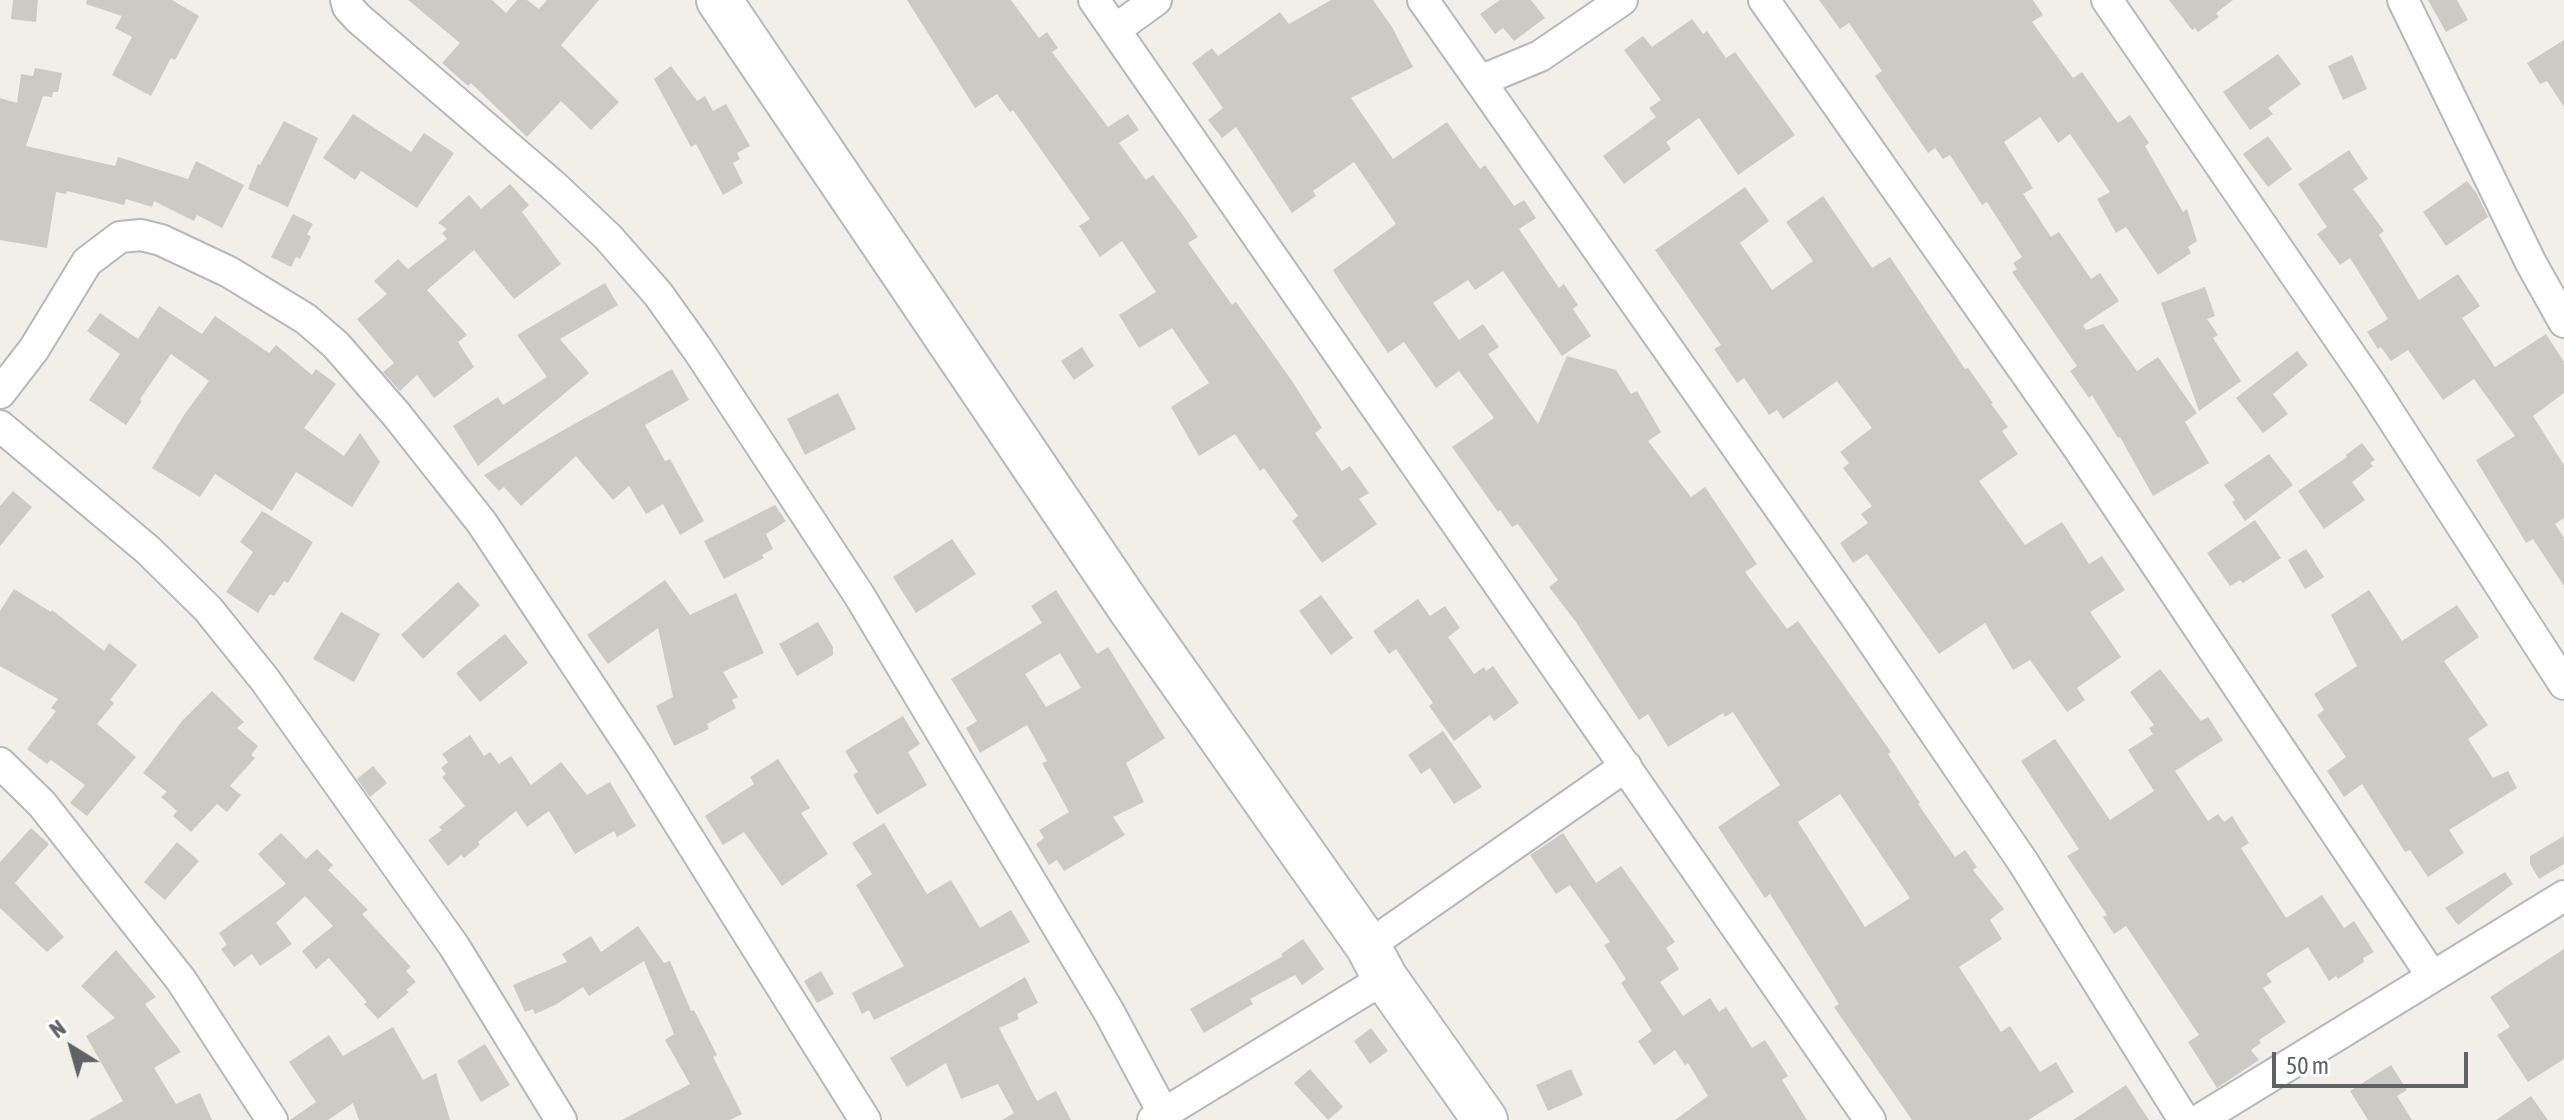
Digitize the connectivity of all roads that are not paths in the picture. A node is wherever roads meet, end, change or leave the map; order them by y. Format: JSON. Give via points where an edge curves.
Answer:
{"nodes":[{"id":1,"x":346,"y":0,"type":"edge"},
{"id":2,"x":719,"y":0,"type":"edge"},
{"id":3,"x":1094,"y":0,"type":"edge"},
{"id":4,"x":1156,"y":0,"type":"edge"},
{"id":5,"x":1423,"y":0,"type":"edge"},
{"id":6,"x":1622,"y":0,"type":"edge"},
{"id":7,"x":1764,"y":0,"type":"edge"},
{"id":8,"x":2107,"y":0,"type":"edge"},
{"id":9,"x":2403,"y":0,"type":"edge"},
{"id":10,"x":1116,"y":29,"type":"junction"},
{"id":11,"x":1480,"y":81,"type":"junction"},
{"id":12,"x":2564,"y":322,"type":"edge"},
{"id":13,"x":0,"y":393,"type":"edge"},
{"id":14,"x":0,"y":426,"type":"edge"},
{"id":15,"x":2564,"y":684,"type":"edge"},
{"id":16,"x":0,"y":763,"type":"edge"},
{"id":17,"x":1626,"y":766,"type":"junction"},
{"id":18,"x":2564,"y":896,"type":"edge"},
{"id":19,"x":1376,"y":962,"type":"junction"},
{"id":20,"x":2432,"y":976,"type":"junction"},
{"id":21,"x":1161,"y":1118,"type":"edge"},
{"id":22,"x":272,"y":1120,"type":"edge"},
{"id":23,"x":561,"y":1120,"type":"edge"},
{"id":24,"x":865,"y":1120,"type":"edge"},
{"id":25,"x":1485,"y":1120,"type":"edge"},
{"id":26,"x":1870,"y":1120,"type":"edge"},
{"id":27,"x":2184,"y":1120,"type":"edge"},
{"id":28,"x":2199,"y":1120,"type":"edge"}],
"edges":[{"from":1,"to":21,"type":"street","via":[[358,18],[566,197],[658,294],[859,595],[1109,1012]]},
{"from":2,"to":19,"type":"street"},
{"from":3,"to":10,"type":"street"},
{"from":4,"to":10,"type":"street"},
{"from":5,"to":11,"type":"street"},
{"from":6,"to":11,"type":"street","via":[[1540,56]]},
{"from":7,"to":20,"type":"street","via":[[2077,446]]},
{"from":8,"to":15,"type":"street","via":[[2371,385]]},
{"from":9,"to":12,"type":"street"},
{"from":10,"to":17,"type":"street"},
{"from":11,"to":27,"type":"street","via":[[2005,836]]},
{"from":13,"to":24,"type":"street","via":[[87,262],[120,237],[161,240],[229,272],[306,319],[396,414],[482,523],[640,761]]},
{"from":14,"to":23,"type":"street","via":[[148,550],[208,609],[265,680],[454,946]]},
{"from":16,"to":22,"type":"street","via":[[42,804],[181,980]]},
{"from":17,"to":19,"type":"street"},
{"from":17,"to":26,"type":"street"},
{"from":18,"to":20,"type":"street"},
{"from":19,"to":21,"type":"street"},
{"from":19,"to":25,"type":"street"},
{"from":20,"to":28,"type":"street"}]}
